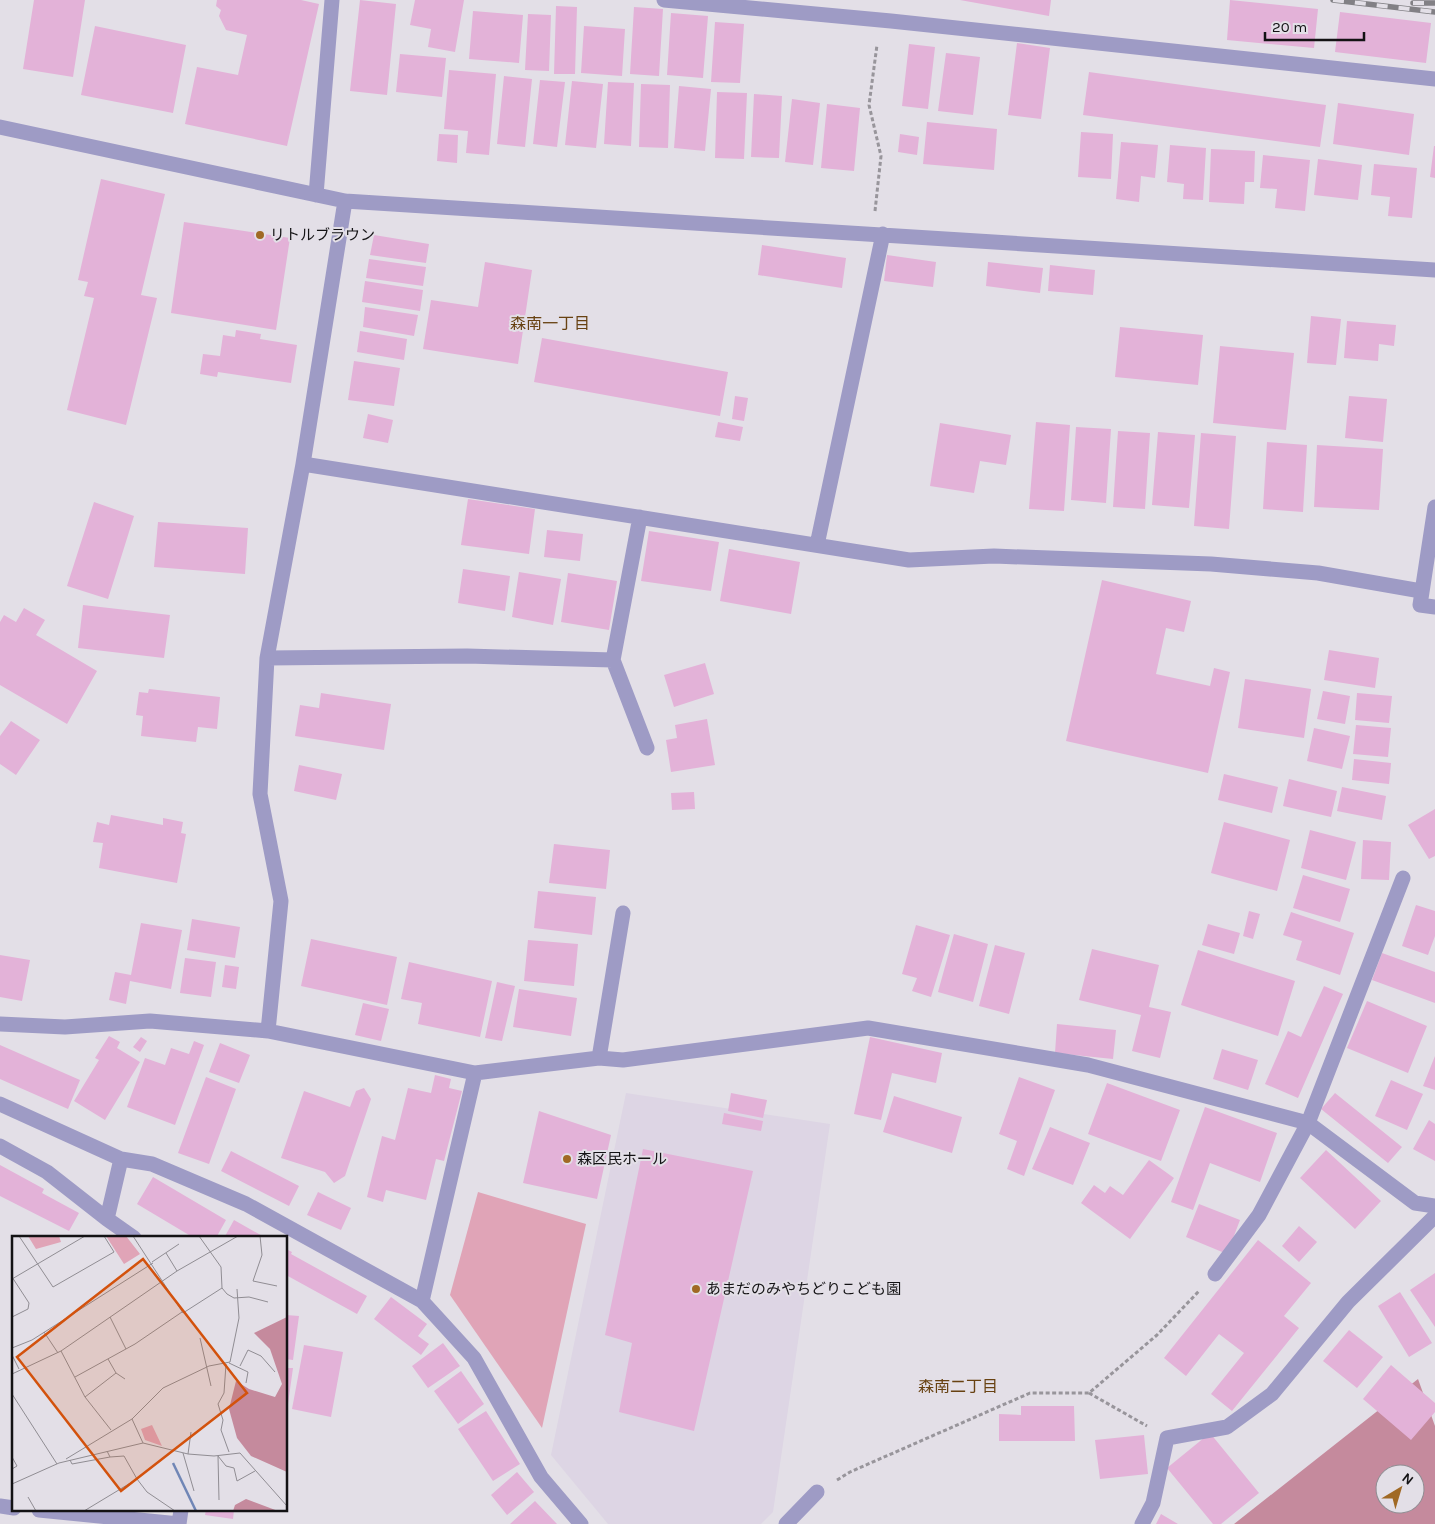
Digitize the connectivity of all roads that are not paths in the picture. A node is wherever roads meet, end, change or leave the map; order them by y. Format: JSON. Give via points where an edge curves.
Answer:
{"nodes":[{"id":1,"x":332,"y":0,"type":"edge"},
{"id":2,"x":664,"y":0,"type":"edge"},
{"id":3,"x":669,"y":0,"type":"edge"},
{"id":4,"x":1435,"y":78,"type":"edge"},
{"id":5,"x":0,"y":127,"type":"edge"},
{"id":6,"x":316,"y":195,"type":"junction"},
{"id":7,"x":345,"y":201,"type":"junction"},
{"id":8,"x":878,"y":234,"type":"junction"},
{"id":9,"x":1435,"y":270,"type":"edge"},
{"id":10,"x":304,"y":464,"type":"junction"},
{"id":11,"x":1435,"y":507,"type":"edge"},
{"id":12,"x":640,"y":517,"type":"junction"},
{"id":13,"x":1433,"y":534,"type":"edge"},
{"id":14,"x":817,"y":545,"type":"junction"},
{"id":15,"x":1421,"y":591,"type":"junction"},
{"id":16,"x":1435,"y":606,"type":"edge"},
{"id":17,"x":267,"y":658,"type":"junction"},
{"id":18,"x":613,"y":660,"type":"junction"},
{"id":19,"x":647,"y":748,"type":"dead end"},
{"id":20,"x":1403,"y":878,"type":"dead end"},
{"id":21,"x":623,"y":914,"type":"dead end"},
{"id":22,"x":0,"y":1024,"type":"edge"},
{"id":23,"x":268,"y":1030,"type":"junction"},
{"id":24,"x":599,"y":1058,"type":"junction"},
{"id":25,"x":476,"y":1073,"type":"junction"},
{"id":26,"x":0,"y":1104,"type":"edge"},
{"id":27,"x":1308,"y":1123,"type":"junction"},
{"id":28,"x":0,"y":1146,"type":"edge"},
{"id":29,"x":121,"y":1159,"type":"junction"},
{"id":30,"x":1435,"y":1206,"type":"edge"},
{"id":31,"x":1435,"y":1216,"type":"edge"},
{"id":32,"x":107,"y":1218,"type":"junction"},
{"id":33,"x":131,"y":1236,"type":"edge"},
{"id":34,"x":1215,"y":1274,"type":"road end"},
{"id":35,"x":422,"y":1301,"type":"junction"},
{"id":36,"x":817,"y":1492,"type":"road end"},
{"id":37,"x":59,"y":1512,"type":"edge"},
{"id":38,"x":180,"y":1524,"type":"edge"},
{"id":39,"x":581,"y":1524,"type":"edge"},
{"id":40,"x":786,"y":1524,"type":"edge"},
{"id":41,"x":1142,"y":1524,"type":"edge"}],
"edges":[{"from":1,"to":6,"type":"street"},
{"from":2,"to":3,"type":"street"},
{"from":3,"to":4,"type":"street"},
{"from":5,"to":6,"type":"street"},
{"from":6,"to":7,"type":"street"},
{"from":7,"to":8,"type":"street"},
{"from":7,"to":10,"type":"street"},
{"from":8,"to":9,"type":"street"},
{"from":8,"to":14,"type":"street"},
{"from":10,"to":12,"type":"street"},
{"from":10,"to":17,"type":"street"},
{"from":11,"to":13,"type":"street"},
{"from":12,"to":14,"type":"street"},
{"from":12,"to":18,"type":"street"},
{"from":13,"to":15,"type":"street"},
{"from":14,"to":15,"type":"street","via":[[909,560],[994,556],[1211,564],[1318,573]]},
{"from":15,"to":16,"type":"street","via":[[1420,605]]},
{"from":17,"to":18,"type":"street","via":[[468,656]]},
{"from":17,"to":23,"type":"street","via":[[260,794],[281,902]]},
{"from":18,"to":19,"type":"street"},
{"from":20,"to":27,"type":"street"},
{"from":21,"to":24,"type":"street"},
{"from":22,"to":23,"type":"street","via":[[65,1027],[150,1021]]},
{"from":23,"to":25,"type":"street"},
{"from":24,"to":25,"type":"street"},
{"from":24,"to":27,"type":"street","via":[[623,1060],[868,1028],[1088,1065]]},
{"from":25,"to":35,"type":"street"},
{"from":26,"to":29,"type":"street"},
{"from":27,"to":30,"type":"street","via":[[1415,1203]]},
{"from":27,"to":34,"type":"street","via":[[1259,1215]]},
{"from":28,"to":32,"type":"street","via":[[47,1172]]},
{"from":29,"to":32,"type":"street"},
{"from":29,"to":35,"type":"street","via":[[152,1164],[246,1204]]},
{"from":31,"to":41,"type":"street","via":[[1348,1302],[1272,1394],[1228,1427],[1167,1438],[1153,1503]]},
{"from":32,"to":33,"type":"street"},
{"from":35,"to":39,"type":"street","via":[[474,1358],[541,1477]]},
{"from":36,"to":40,"type":"street"},
{"from":37,"to":38,"type":"street"}]}
